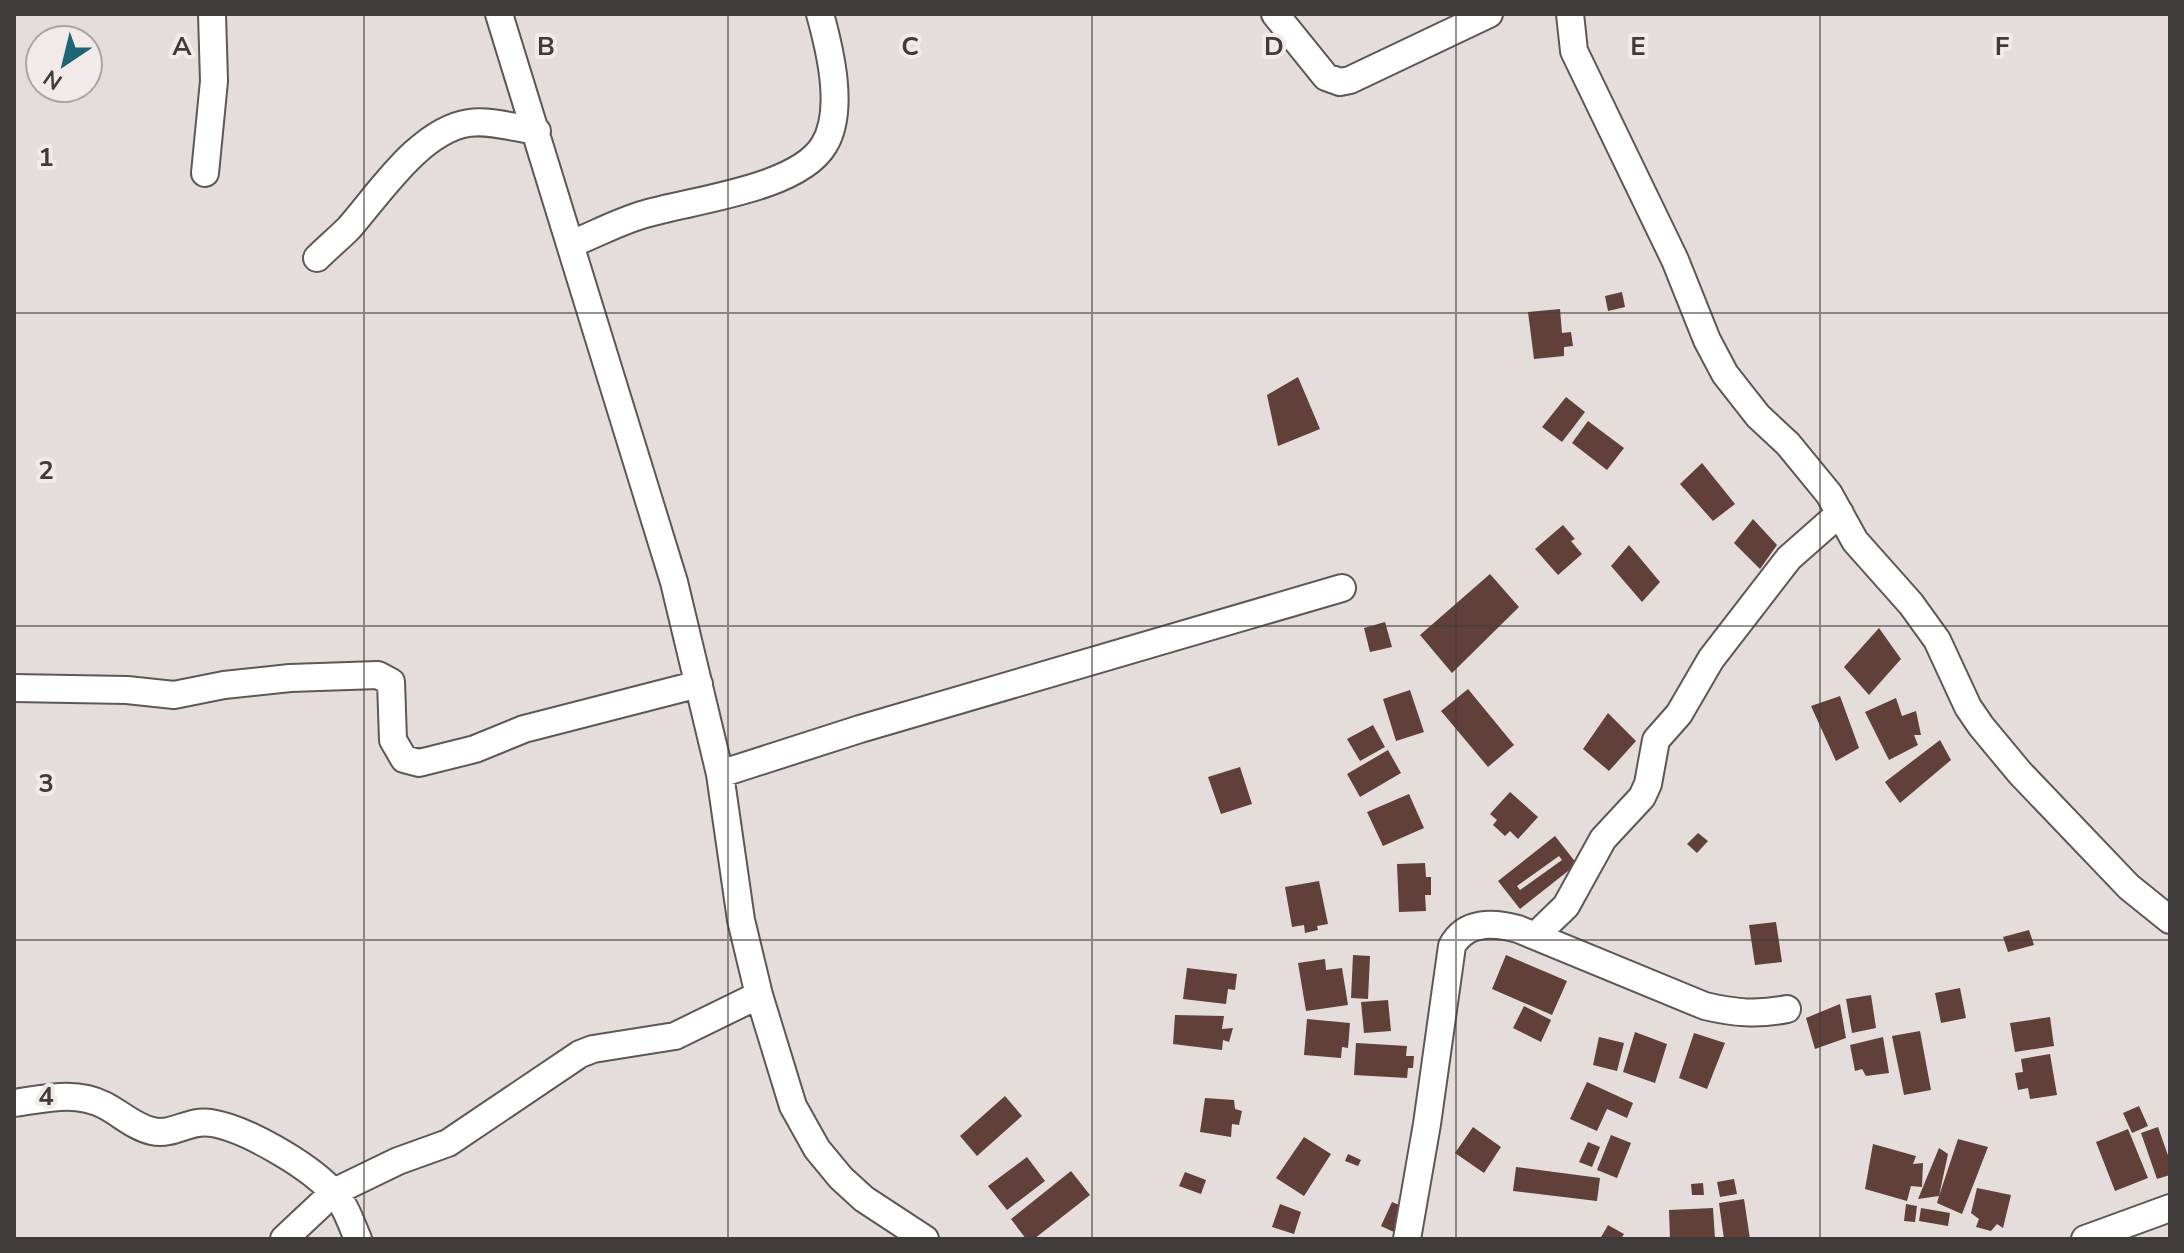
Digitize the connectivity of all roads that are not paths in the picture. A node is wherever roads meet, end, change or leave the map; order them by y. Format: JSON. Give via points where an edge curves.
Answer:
{"nodes":[{"id":1,"x":212,"y":14,"type":"edge"},
{"id":2,"x":499,"y":14,"type":"edge"},
{"id":3,"x":820,"y":14,"type":"edge"},
{"id":4,"x":1275,"y":14,"type":"edge"},
{"id":5,"x":1489,"y":14,"type":"edge"},
{"id":6,"x":1570,"y":14,"type":"edge"},
{"id":7,"x":537,"y":131,"type":"junction"},
{"id":8,"x":205,"y":173,"type":"dead end"},
{"id":9,"x":571,"y":244,"type":"junction"},
{"id":10,"x":317,"y":258,"type":"dead end"},
{"id":11,"x":1840,"y":513,"type":"junction"},
{"id":12,"x":1342,"y":588,"type":"dead end"},
{"id":13,"x":699,"y":684,"type":"junction"},
{"id":14,"x":14,"y":688,"type":"edge"},
{"id":15,"x":720,"y":774,"type":"junction"},
{"id":16,"x":2170,"y":920,"type":"edge"},
{"id":17,"x":1535,"y":936,"type":"junction"},
{"id":18,"x":759,"y":995,"type":"junction"},
{"id":19,"x":1787,"y":1009,"type":"dead end"},
{"id":20,"x":14,"y":1103,"type":"edge"},
{"id":21,"x":334,"y":1192,"type":"junction"},
{"id":22,"x":2170,"y":1208,"type":"edge"},
{"id":23,"x":284,"y":1239,"type":"edge"},
{"id":24,"x":358,"y":1239,"type":"edge"},
{"id":25,"x":925,"y":1239,"type":"edge"},
{"id":26,"x":1407,"y":1239,"type":"edge"},
{"id":27,"x":2085,"y":1239,"type":"edge"}],
"edges":[{"from":1,"to":8,"type":"street","via":[[214,81]]},
{"from":2,"to":7,"type":"street"},
{"from":3,"to":9,"type":"street","via":[[833,62],[833,114],[824,145],[798,171],[643,214]]},
{"from":4,"to":5,"type":"street","via":[[1326,77],[1340,82]]},
{"from":6,"to":11,"type":"street","via":[[1574,51],[1719,363]]},
{"from":7,"to":9,"type":"street"},
{"from":7,"to":10,"type":"street","via":[[474,122],[449,130],[424,145]]},
{"from":9,"to":13,"type":"street","via":[[674,582]]},
{"from":11,"to":16,"type":"street","via":[[1865,554],[1937,640],[1981,726],[2129,887]]},
{"from":11,"to":17,"type":"street","via":[[1789,558],[1711,659],[1679,714],[1656,740],[1642,797],[1603,839],[1566,906]]},
{"from":12,"to":15,"type":"street"},
{"from":13,"to":14,"type":"street","via":[[524,729],[419,763],[404,759],[393,740],[391,682],[385,677],[290,678],[174,695]]},
{"from":13,"to":15,"type":"street"},
{"from":15,"to":18,"type":"street","via":[[741,920]]},
{"from":17,"to":19,"type":"street","via":[[1705,1006],[1733,1013]]},
{"from":17,"to":26,"type":"street","via":[[1487,924],[1462,932],[1452,946]]},
{"from":18,"to":21,"type":"street","via":[[675,1036],[580,1054],[448,1143]]},
{"from":18,"to":25,"type":"street","via":[[793,1106],[817,1149],[864,1199]]},
{"from":20,"to":21,"type":"street","via":[[88,1098],[160,1133],[195,1123],[230,1127],[272,1148]]},
{"from":21,"to":23,"type":"street"},
{"from":21,"to":24,"type":"street"},
{"from":22,"to":27,"type":"street"}]}
